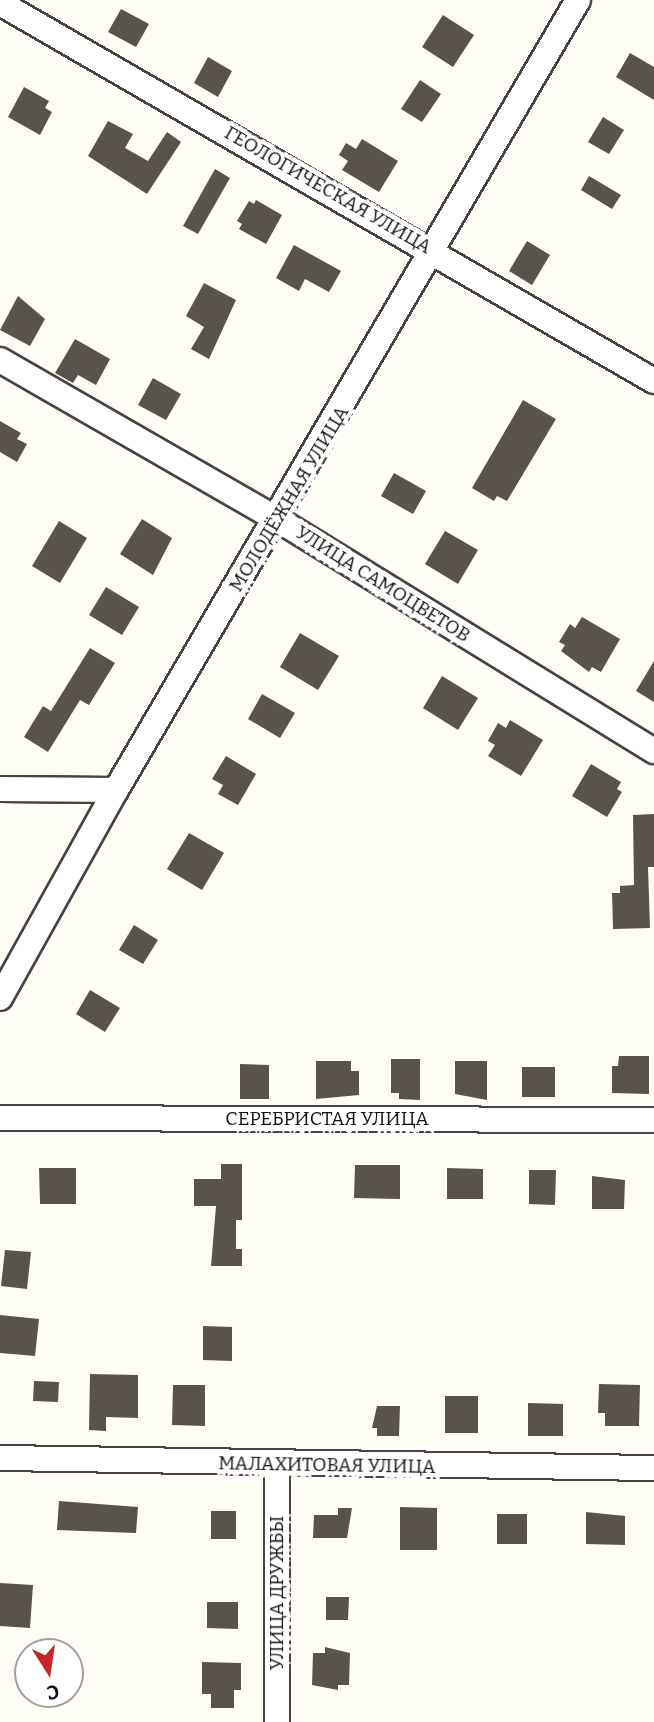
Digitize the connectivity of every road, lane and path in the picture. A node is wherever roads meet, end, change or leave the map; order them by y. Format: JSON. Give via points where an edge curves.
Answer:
{"nodes":[{"id":1,"x":578,"y":0,"type":"edge"},
{"id":2,"x":0,"y":4,"type":"edge"},
{"id":3,"x":435,"y":251,"type":"junction"},
{"id":4,"x":0,"y":360,"type":"edge"},
{"id":5,"x":654,"y":381,"type":"edge"},
{"id":6,"x":277,"y":519,"type":"junction"},
{"id":7,"x":654,"y":751,"type":"edge"},
{"id":8,"x":0,"y":789,"type":"edge"},
{"id":9,"x":116,"y":790,"type":"junction"},
{"id":10,"x":0,"y":999,"type":"edge"},
{"id":11,"x":0,"y":1118,"type":"edge"},
{"id":12,"x":654,"y":1119,"type":"edge"},
{"id":13,"x":0,"y":1458,"type":"edge"},
{"id":14,"x":277,"y":1465,"type":"junction"},
{"id":15,"x":654,"y":1468,"type":"edge"},
{"id":16,"x":277,"y":1722,"type":"edge"}],
"edges":[{"from":1,"to":3,"type":"street","name":"МОЛОДЁЖНАЯ УЛИЦА"},
{"from":2,"to":3,"type":"street","name":"ГЕОЛОГИЧЕСКАЯ УЛИЦА"},
{"from":3,"to":5,"type":"street","name":"ГЕОЛОГИЧЕСКАЯ УЛИЦА"},
{"from":3,"to":6,"type":"street","name":"МОЛОДЁЖНАЯ УЛИЦА"},
{"from":4,"to":6,"type":"street","name":"УЛИЦА САМОЦВЕТОВ"},
{"from":6,"to":7,"type":"street","name":"УЛИЦА САМОЦВЕТОВ"},
{"from":6,"to":9,"type":"street","name":"МОЛОДЁЖНАЯ УЛИЦА"},
{"from":8,"to":9,"type":"street"},
{"from":9,"to":10,"type":"street","name":"МОЛОДЁЖНАЯ УЛИЦА"},
{"from":11,"to":12,"type":"street","name":"СЕРЕБРИСТАЯ УЛИЦА"},
{"from":13,"to":14,"type":"street","name":"МАЛАХИТОВАЯ УЛИЦА"},
{"from":14,"to":15,"type":"street","name":"МАЛАХИТОВАЯ УЛИЦА"},
{"from":14,"to":16,"type":"street","name":"УЛИЦА ДРУЖБЫ"}]}
